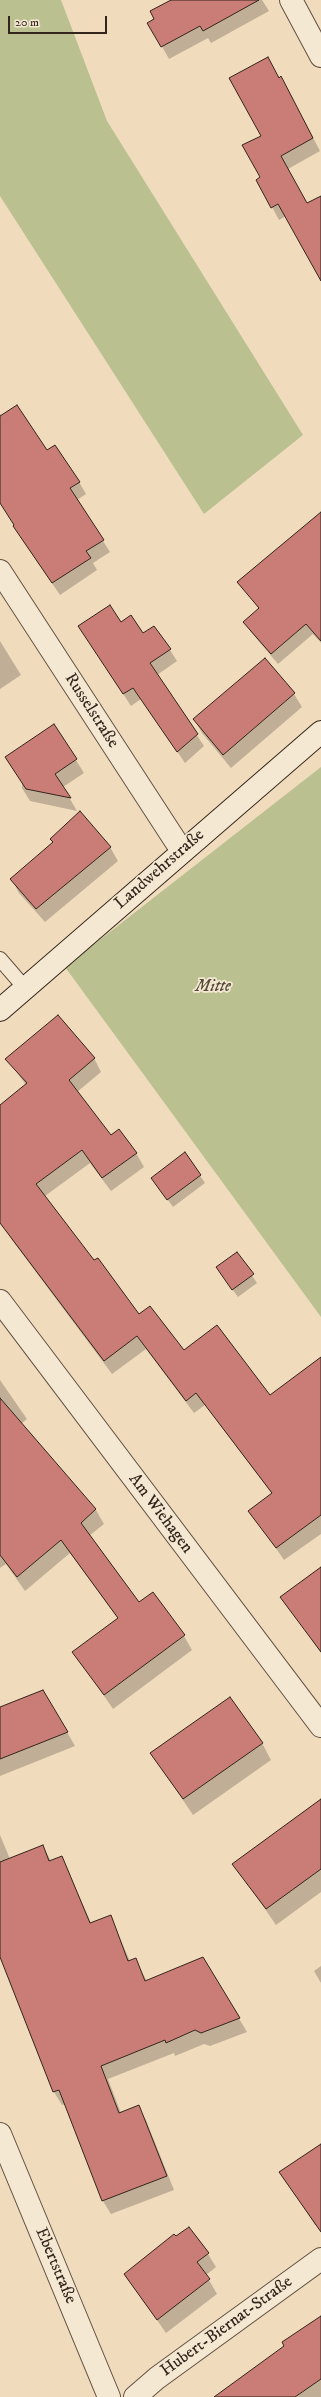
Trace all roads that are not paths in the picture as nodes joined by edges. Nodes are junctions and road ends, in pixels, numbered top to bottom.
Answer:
1 (291, 0) edge
2 (321, 56) edge
3 (0, 571) edge
4 (321, 732) edge
5 (182, 851) junction
6 (0, 959) edge
7 (25, 988) junction
8 (0, 1010) edge
9 (0, 1301) edge
10 (321, 1726) edge
11 (0, 2134) edge
12 (321, 2259) edge
13 (109, 2397) edge
14 (135, 2397) edge

1 - 2 street
3 - 5 street, Russelstraße
4 - 5 street, Landwehrstraße
5 - 7 street, Landwehrstraße
6 - 7 lane
7 - 8 street, Landwehrstraße
9 - 10 street, Am Wiehagen
11 - 13 street, Ebertstraße
12 - 14 street, Hubert-Biernat-Straße

